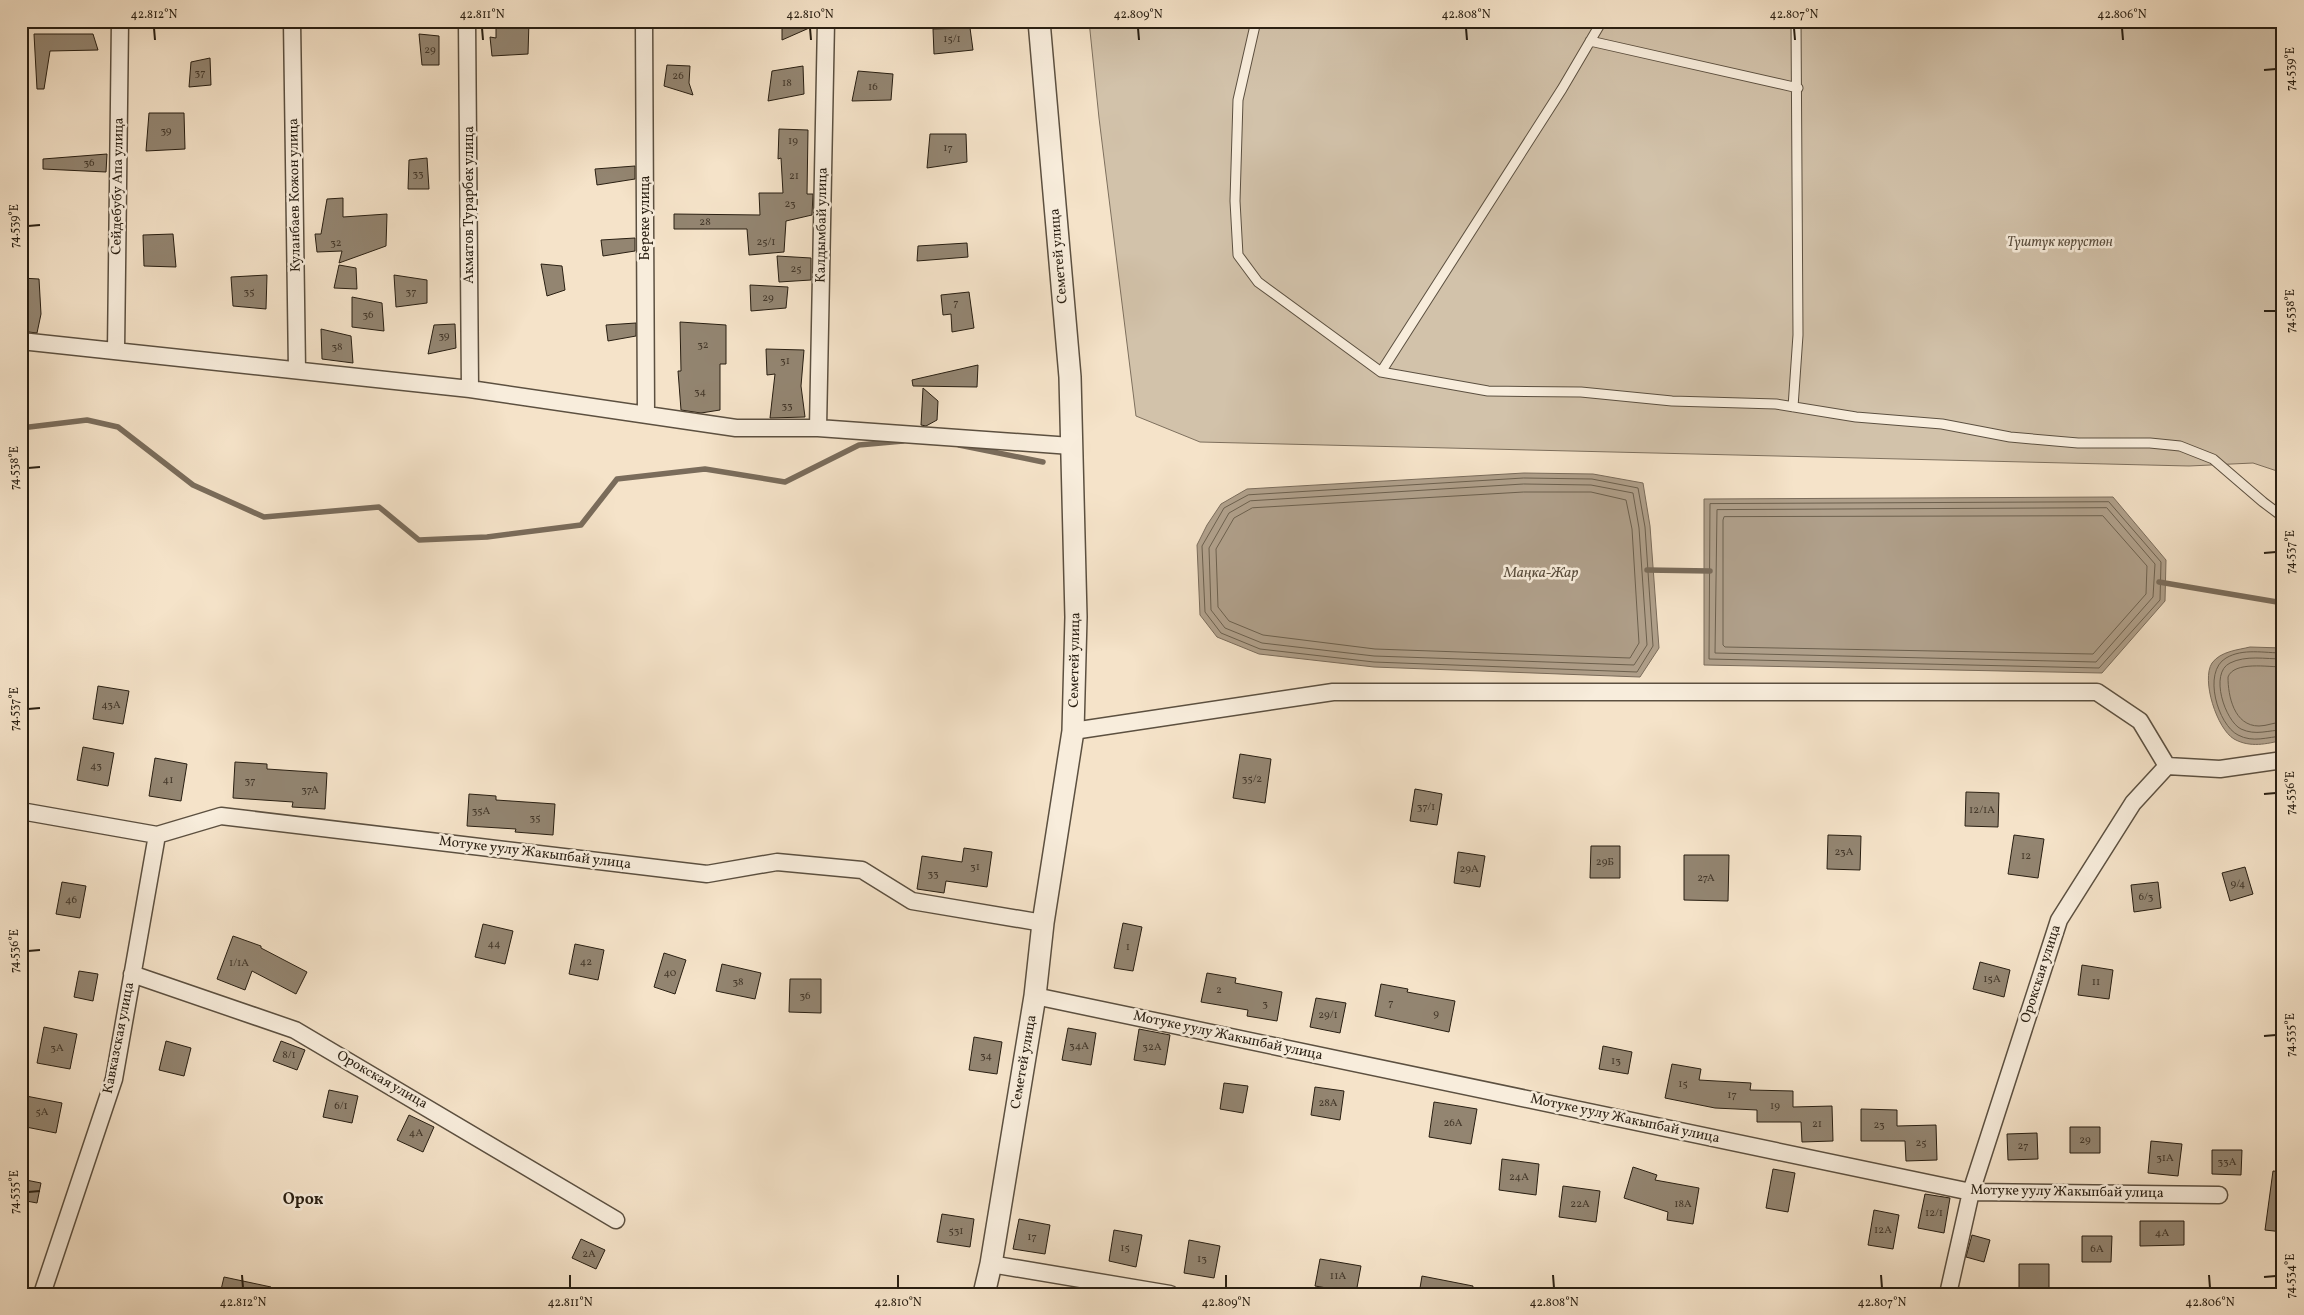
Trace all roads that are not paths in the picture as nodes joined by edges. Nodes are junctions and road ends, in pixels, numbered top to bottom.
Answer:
1 (120, 21) edge
2 (292, 21) edge
3 (467, 21) edge
4 (644, 21) edge
5 (826, 21) edge
6 (1039, 21) edge
7 (1256, 21) edge
8 (1602, 21) edge
9 (1796, 21) edge
10 (1590, 41) junction
11 (1798, 88) junction
12 (21, 341) edge
13 (116, 351) junction
14 (297, 370) junction
15 (1381, 372) junction
16 (470, 389) junction
17 (1792, 407) junction
18 (646, 414) junction
19 (818, 428) junction
20 (1071, 446) junction
21 (2283, 517) edge
22 (1073, 731) junction
23 (2283, 760) edge
24 (2167, 766) junction
25 (21, 811) edge
26 (157, 835) junction
27 (1043, 923) junction
28 (132, 974) junction
29 (1036, 996) junction
30 (1971, 1192) junction
31 (2219, 1195) dead end
32 (616, 1220) dead end
33 (991, 1264) junction
34 (42, 1294) edge
35 (984, 1294) edge
36 (1170, 1294) edge
37 (1948, 1294) edge

1 - 13 street, Сейдебубу Апа улица
2 - 14 street, Куланбаев Кожон улица
3 - 16 street, Акматов Турарбек улица
4 - 18 street, Береке улица
5 - 19 street, Калдымбай улица
6 - 20 street, Семетей улица
7 - 15 lane
8 - 10 lane
9 - 11 lane
10 - 11 lane
10 - 15 lane
11 - 17 lane
12 - 13 street
13 - 14 street
14 - 16 street
15 - 17 lane
16 - 18 street
17 - 21 lane
18 - 19 street
19 - 20 street
20 - 22 street, Семетей улица
22 - 24 street
22 - 27 street, Семетей улица
23 - 24 street
24 - 30 street, Орокская улица
25 - 26 street, Мотуке уулу Жакыпбай улица
26 - 27 street, Мотуке уулу Жакыпбай улица
26 - 28 street, Кавказская улица
27 - 29 street, Семетей улица
28 - 32 street, Орокская улица
28 - 34 street, Кавказская улица
29 - 30 street, Мотуке уулу Жакыпбай улица
29 - 33 street, Семетей улица
30 - 31 street, Мотуке уулу Жакыпбай улица
30 - 37 street, Орокская улица
33 - 35 street, Семетей улица
33 - 36 street

